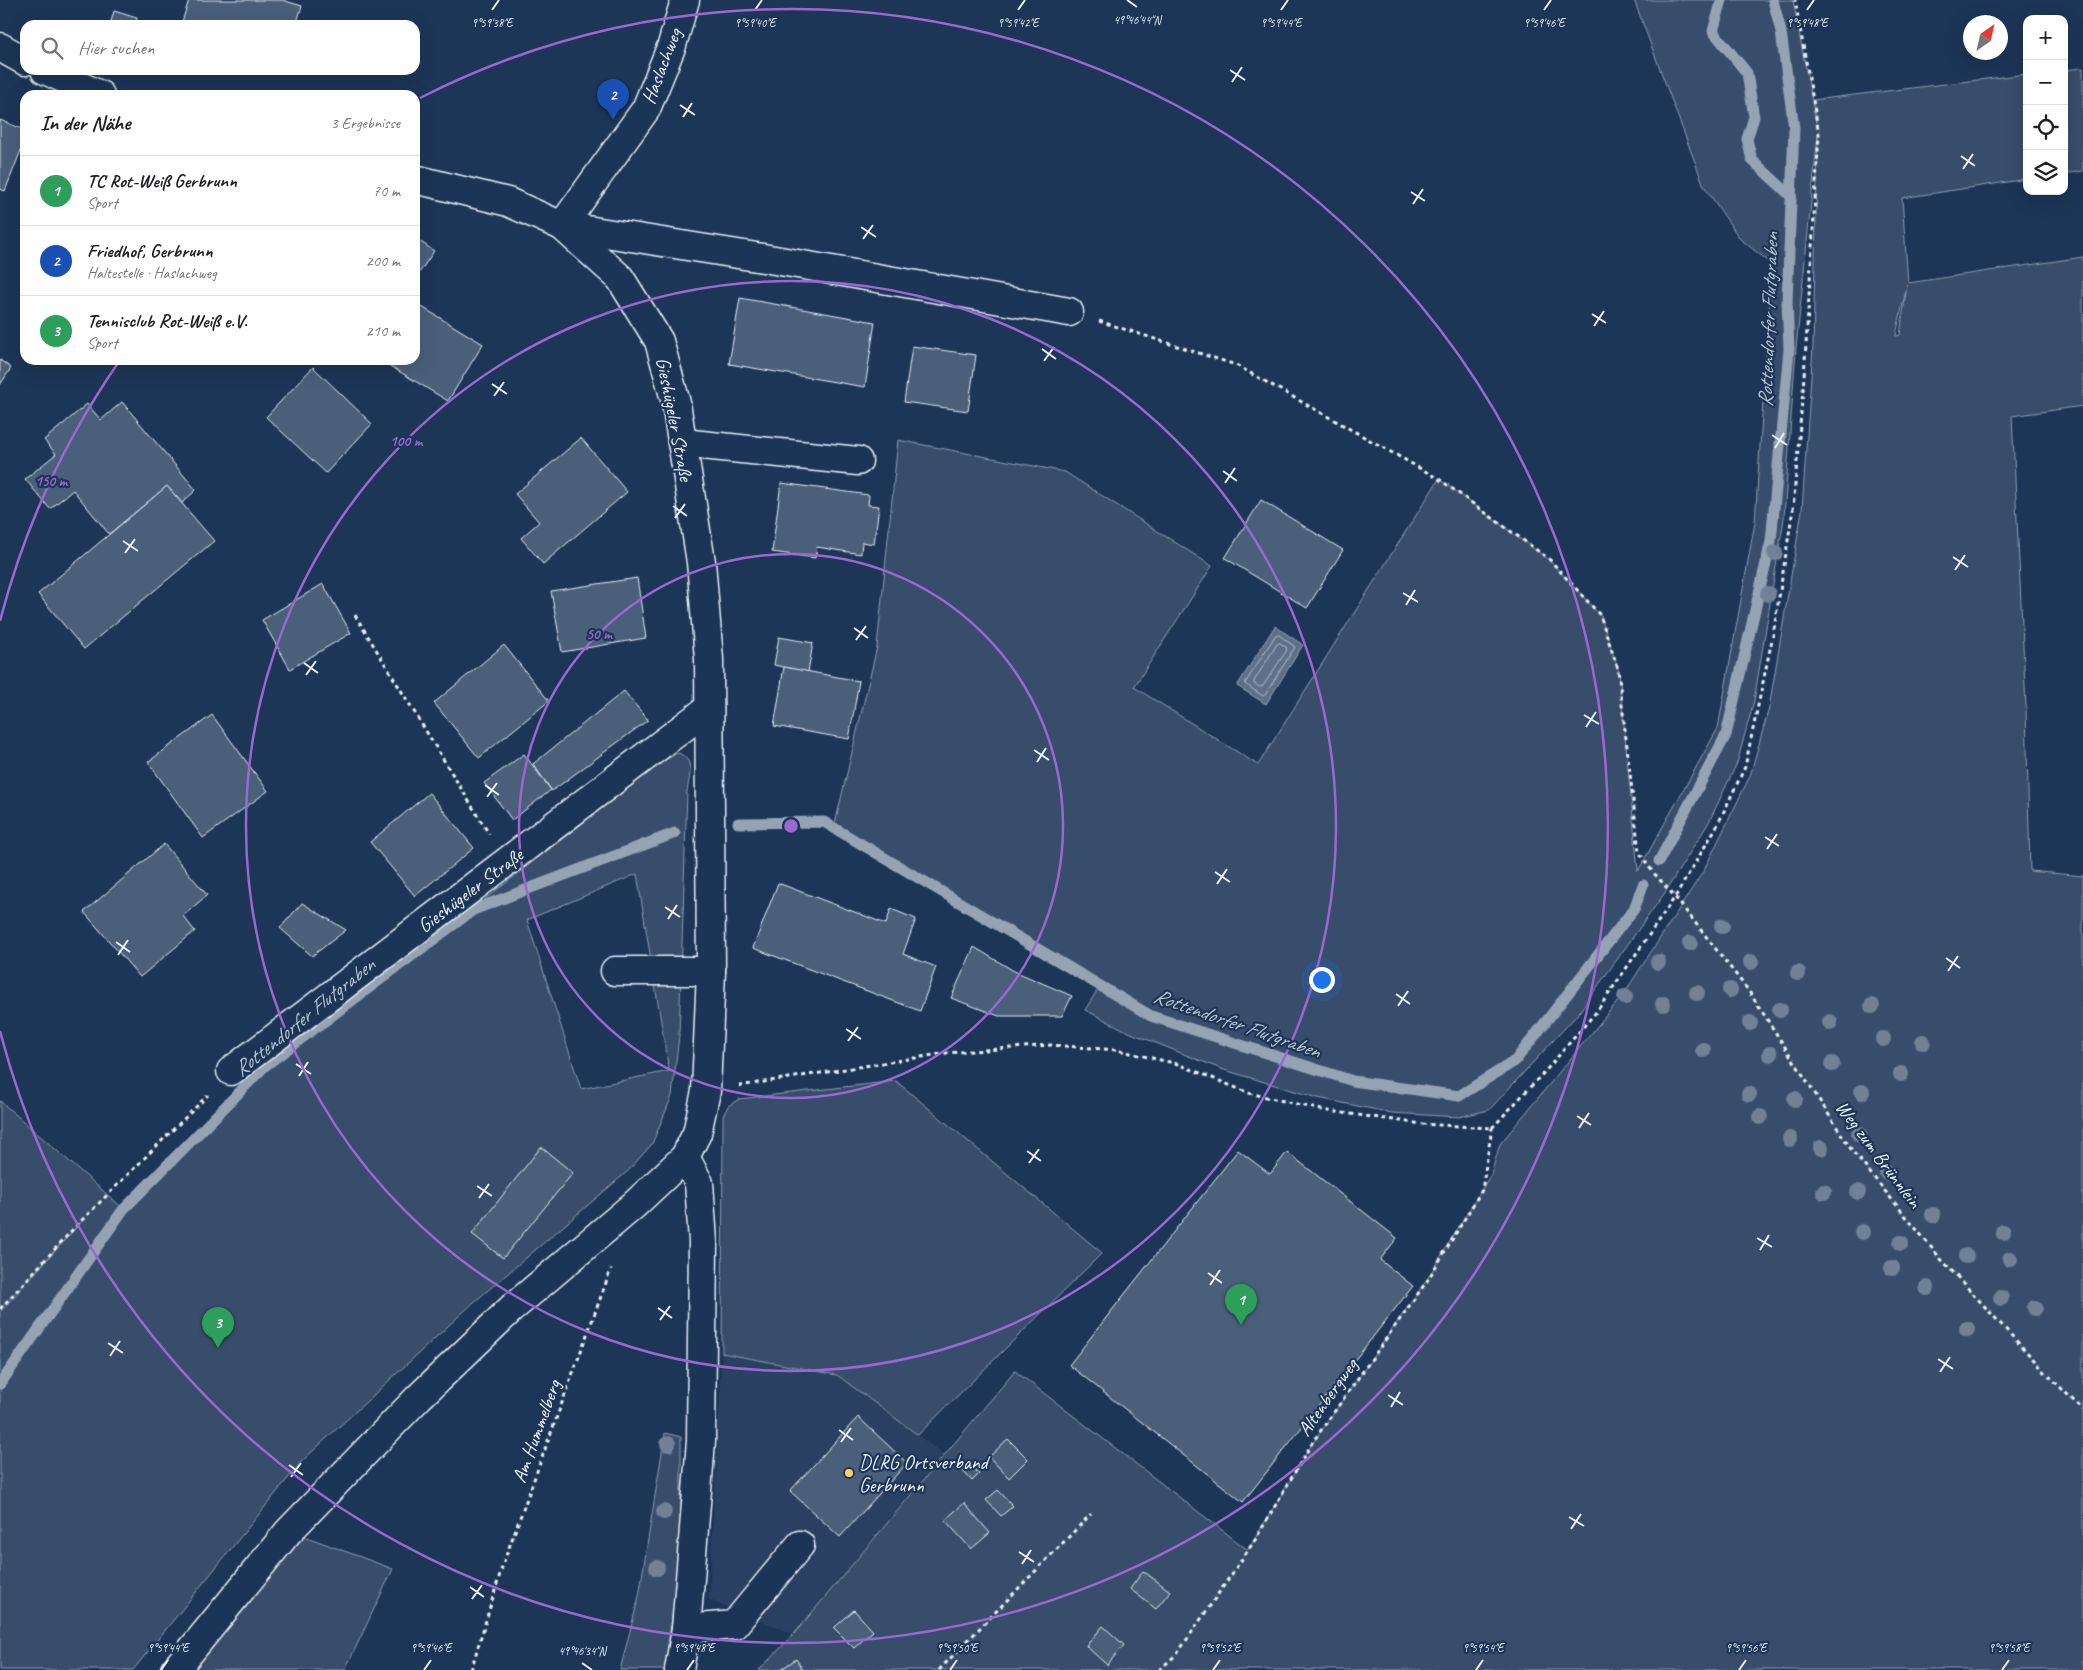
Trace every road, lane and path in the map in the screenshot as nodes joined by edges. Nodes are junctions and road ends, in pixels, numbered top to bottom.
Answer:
1 (685, 0) edge
2 (1795, 0) edge
3 (0, 47) edge
4 (20, 58) edge
5 (56, 75) edge
6 (89, 90) edge
7 (420, 180) edge
8 (562, 226) junction
9 (1069, 312) joint
10 (682, 443) junction
11 (858, 462) dead end
12 (355, 615) dead end
13 (709, 708) junction
14 (490, 837) dead end
15 (1676, 897) junction
16 (615, 971) dead end
17 (711, 971) junction
18 (231, 1071) joint
19 (706, 1091) junction
20 (1492, 1128) junction
21 (686, 1157) junction
22 (614, 1260) dead end
23 (0, 1309) edge
24 (2083, 1410) edge
25 (1091, 1514) dead end
26 (800, 1545) dead end
27 (686, 1628) junction
28 (175, 1670) edge
29 (471, 1670) edge
30 (679, 1670) edge
31 (939, 1670) edge
32 (1159, 1670) edge

1 - 8 street, Haslachweg
2 - 15 path
3 - 4 street
5 - 6 street
7 - 8 street, Gieshügeler Straße
8 - 9 street, Gieshügeler Straße
8 - 10 street, Gieshügeler Straße
9 - 15 path, Weg zum Brünnlein
10 - 11 street
10 - 13 street, Gieshügeler Straße
12 - 14 path
13 - 17 street, Gieshügeler Straße
13 - 18 street, Gieshügeler Straße
15 - 20 path
15 - 24 path, Weg zum Brünnlein
16 - 17 street
17 - 19 street, Gieshügeler Straße
18 - 23 path
19 - 20 path
19 - 21 street, Gieshügeler Straße
20 - 32 path, Altenbergweg
21 - 27 street
21 - 28 street
22 - 29 path, Am Hummelberg
25 - 31 path
26 - 27 street
27 - 30 street

